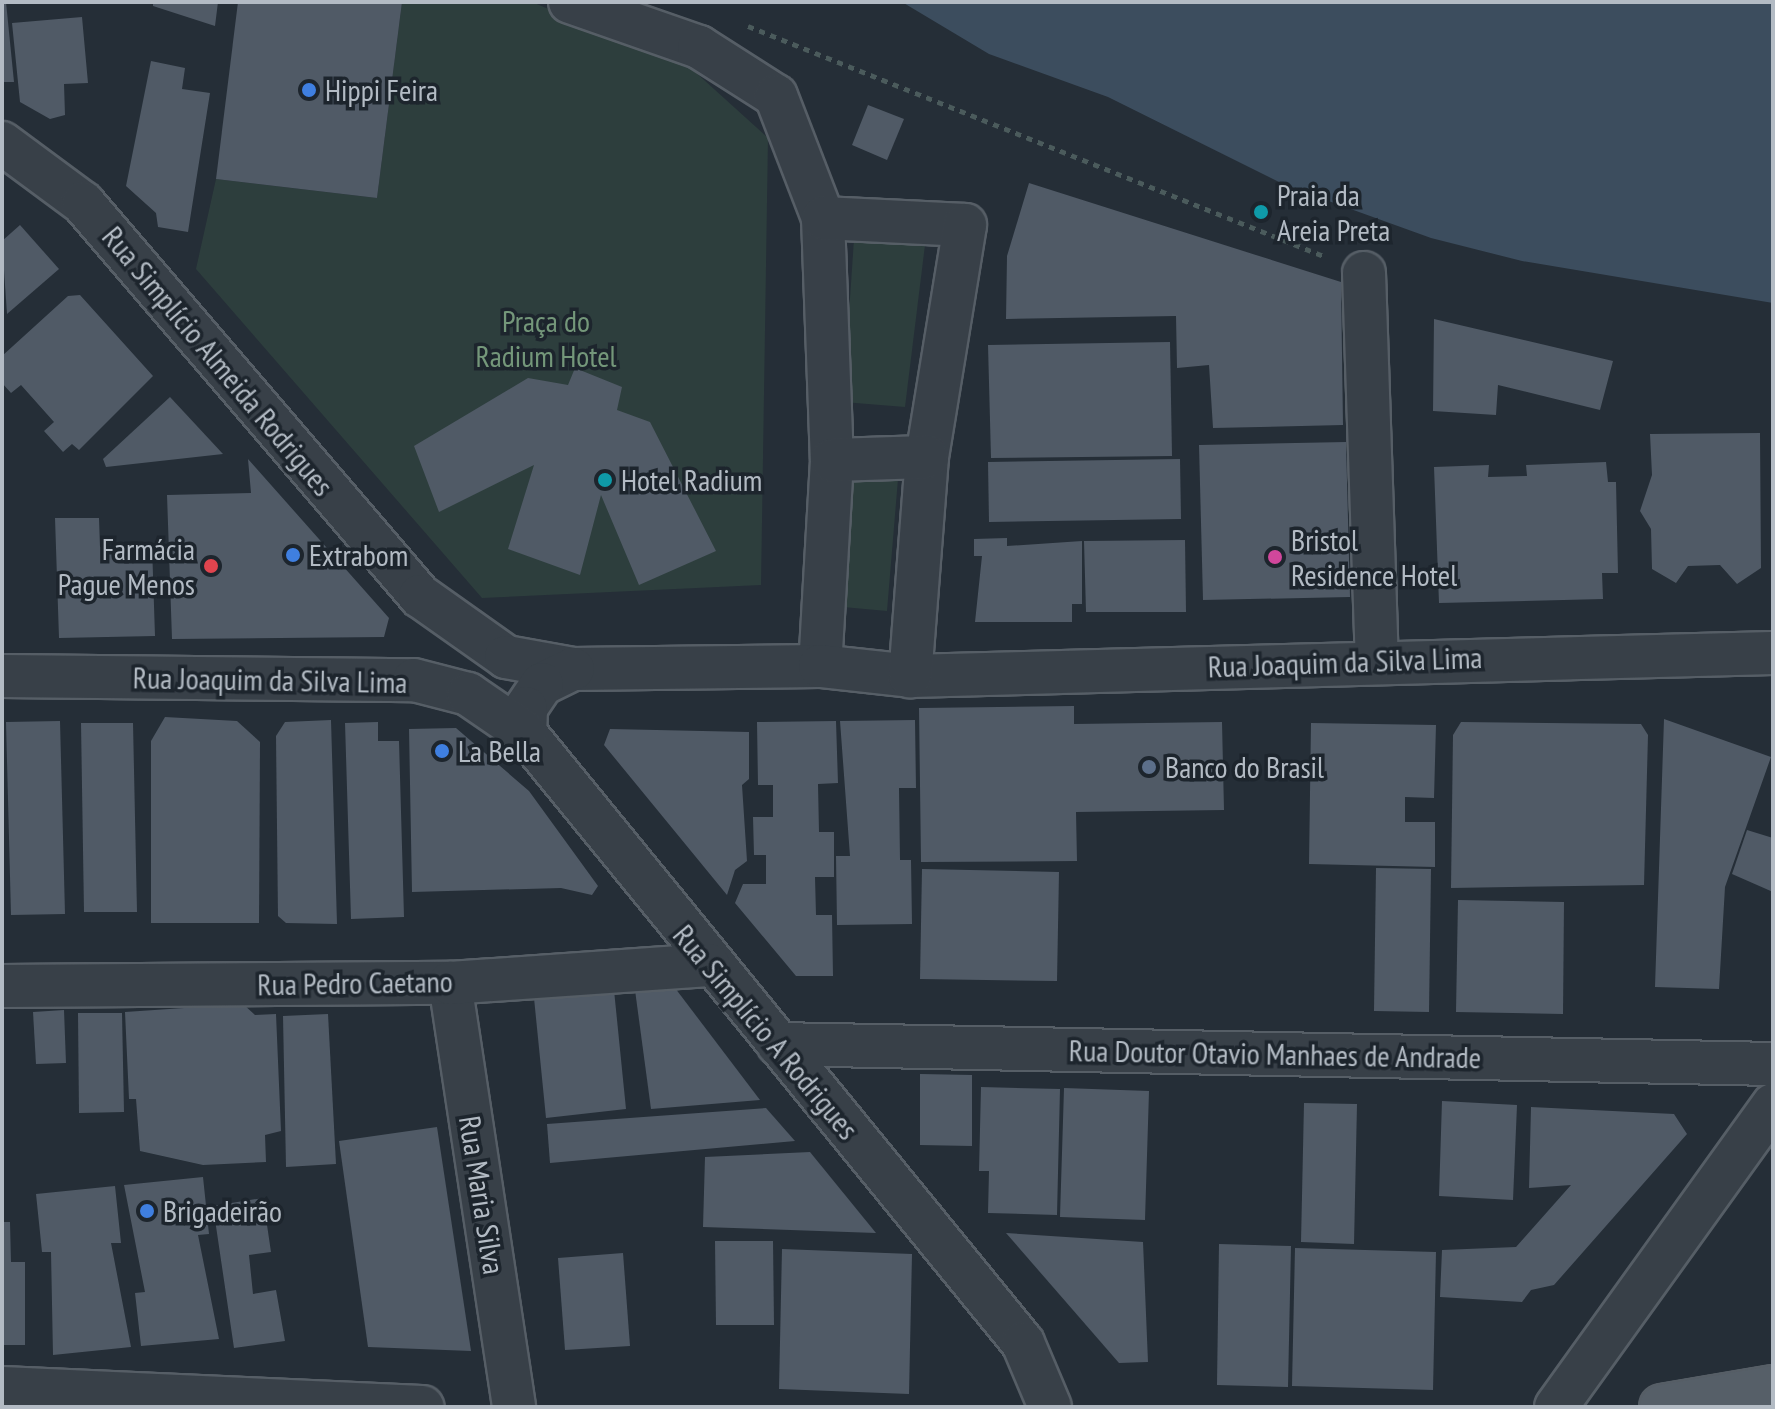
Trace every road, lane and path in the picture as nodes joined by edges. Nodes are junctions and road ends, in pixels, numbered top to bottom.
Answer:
1 (570, 2) edge
2 (742, 24) dead end
3 (2, 143) edge
4 (823, 218) junction
5 (1364, 273) joint
6 (927, 457) junction
7 (832, 460) junction
8 (420, 596) junction
9 (1773, 653) edge
10 (1722, 655) junction
11 (1377, 660) junction
12 (820, 666) junction
13 (573, 669) junction
14 (2, 676) edge
15 (910, 676) junction
16 (414, 680) junction
17 (1773, 682) edge
18 (525, 733) junction
19 (708, 965) junction
20 (450, 983) junction
21 (2, 986) edge
22 (778, 1044) junction
23 (1773, 1064) edge
24 (1773, 1105) edge
25 (2, 1388) edge
26 (1773, 1388) edge
27 (423, 1407) edge
28 (514, 1407) edge
29 (1050, 1407) edge
30 (1556, 1407) edge
31 (1662, 1407) edge

1 - 4 street
2 - 5 path
3 - 8 street, Rua Simplício Almeida Rodrigues
4 - 6 street
4 - 7 street
5 - 11 street
6 - 7 street
6 - 15 street
7 - 12 street
8 - 13 street, Rua Joaquim da Silva Lima
8 - 16 street
9 - 10 street
10 - 11 street, Rua Joaquim da Silva Lima
10 - 17 street, Rua Joaquim da Silva Lima
11 - 15 street, Rua Joaquim da Silva Lima
12 - 13 street, Rua Joaquim da Silva Lima
12 - 15 street, Rua Joaquim da Silva Lima
13 - 18 street
14 - 16 street, Rua Joaquim da Silva Lima
16 - 18 street, Rua Joaquim da Silva Lima
18 - 19 street, Rua Simplício A Rodrigues
19 - 20 street, Rua Pedro Caetano
19 - 22 street, Rua Simplício A Rodrigues
20 - 21 street, Rua Pedro Caetano
20 - 28 street, Rua Maria Silva
22 - 23 street, Rua Doutor Otavio Manhaes de Andrade
22 - 29 street, Rua Simplício A Rodrigues
24 - 30 street
25 - 27 street
26 - 31 main road

